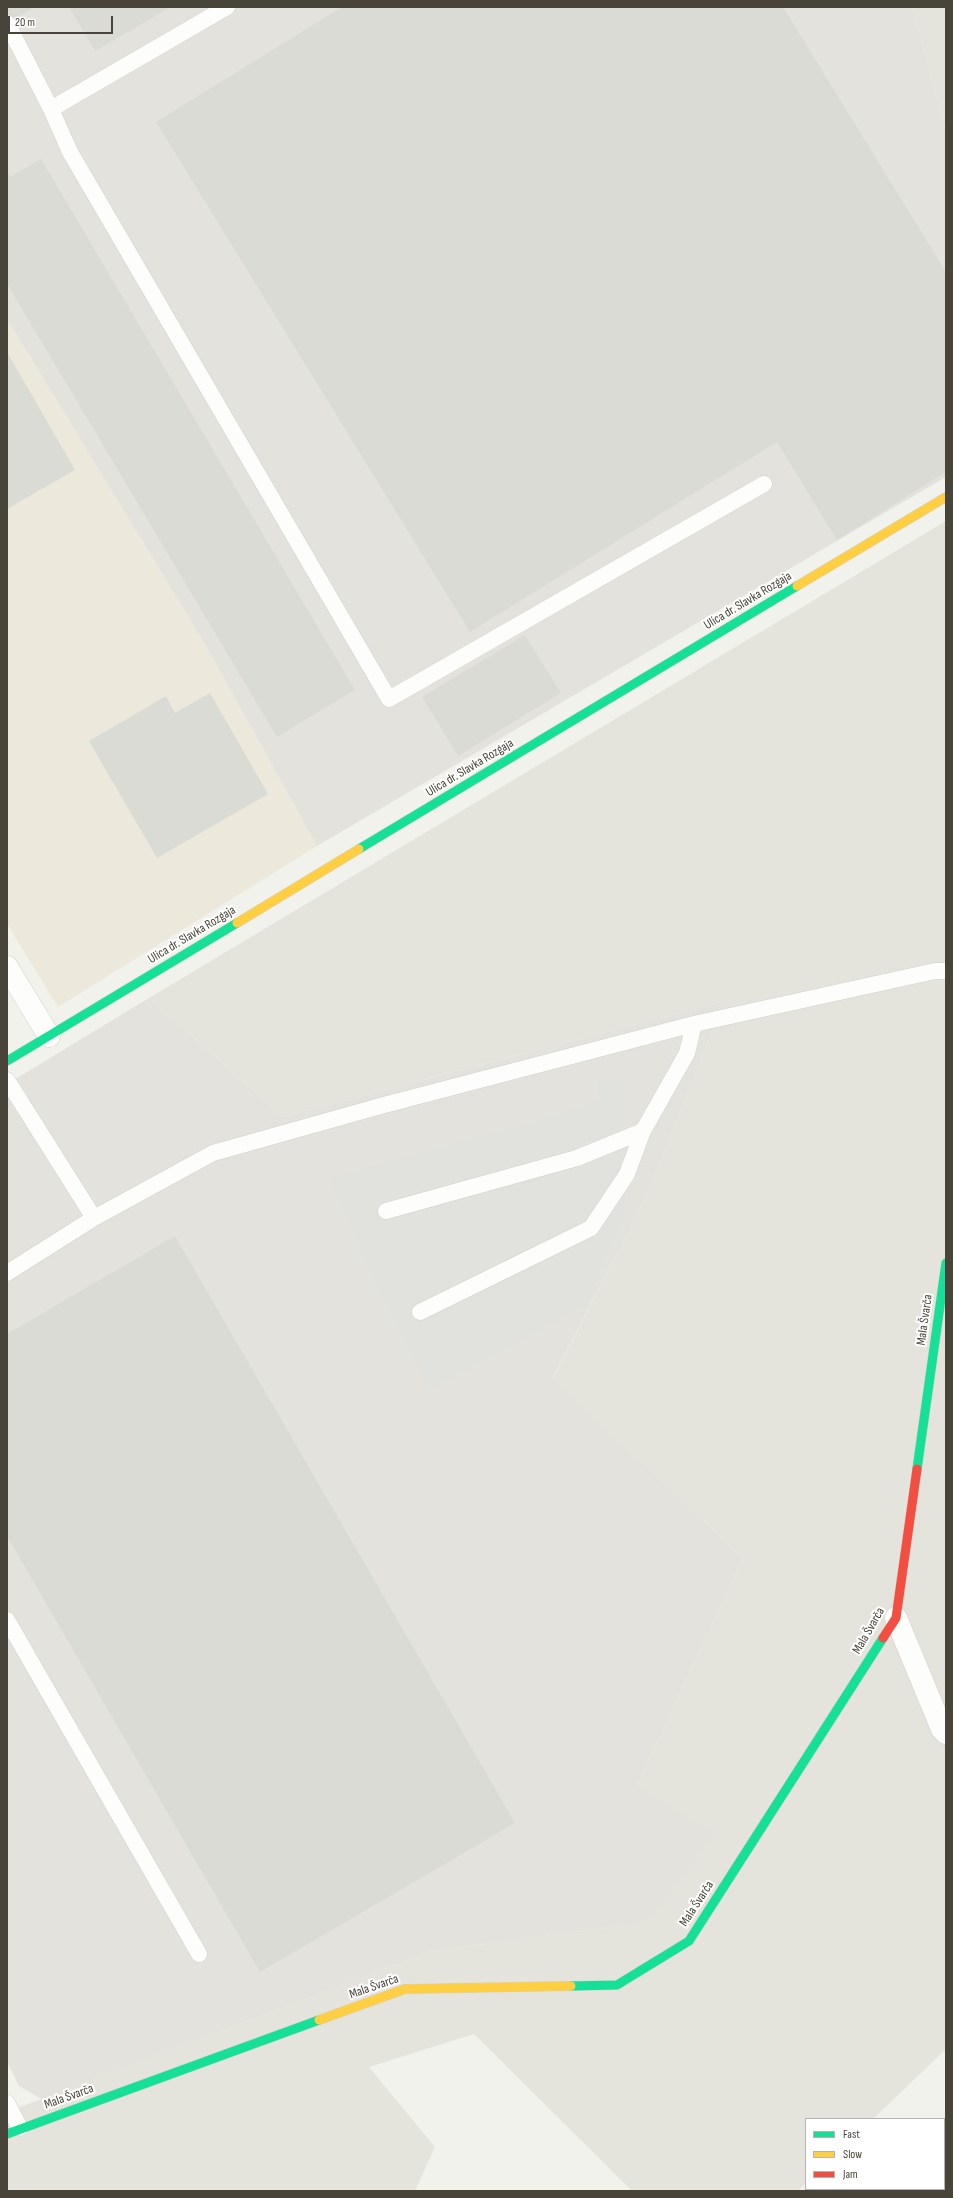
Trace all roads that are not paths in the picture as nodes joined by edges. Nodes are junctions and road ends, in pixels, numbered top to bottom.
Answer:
1 (227, 7) edge
2 (7, 23) edge
3 (51, 109) junction
4 (764, 484) dead end
5 (946, 498) edge
6 (7, 966) edge
7 (946, 971) edge
8 (694, 1024) junction
9 (49, 1036) junction
10 (7, 1061) edge
11 (7, 1080) edge
12 (643, 1131) junction
13 (386, 1211) dead end
14 (94, 1218) junction
15 (946, 1263) edge
16 (7, 1273) edge
17 (420, 1312) dead end
18 (896, 1618) junction
19 (7, 1620) edge
20 (946, 1733) edge
21 (199, 1954) dead end
22 (7, 2103) edge
23 (14, 2131) edge

1 - 3 lane
2 - 3 lane
3 - 4 lane
5 - 9 street, Ulica dr. Slavka Rozgaja
6 - 9 street
7 - 8 lane
8 - 12 lane
8 - 14 lane
9 - 10 street, Ulica dr. Slavka Rozgaja
11 - 14 lane
12 - 13 lane
12 - 17 lane
14 - 16 lane
15 - 18 street, Mala Švarča
18 - 20 street
18 - 23 street, Mala Švarča
19 - 21 lane
22 - 23 lane

